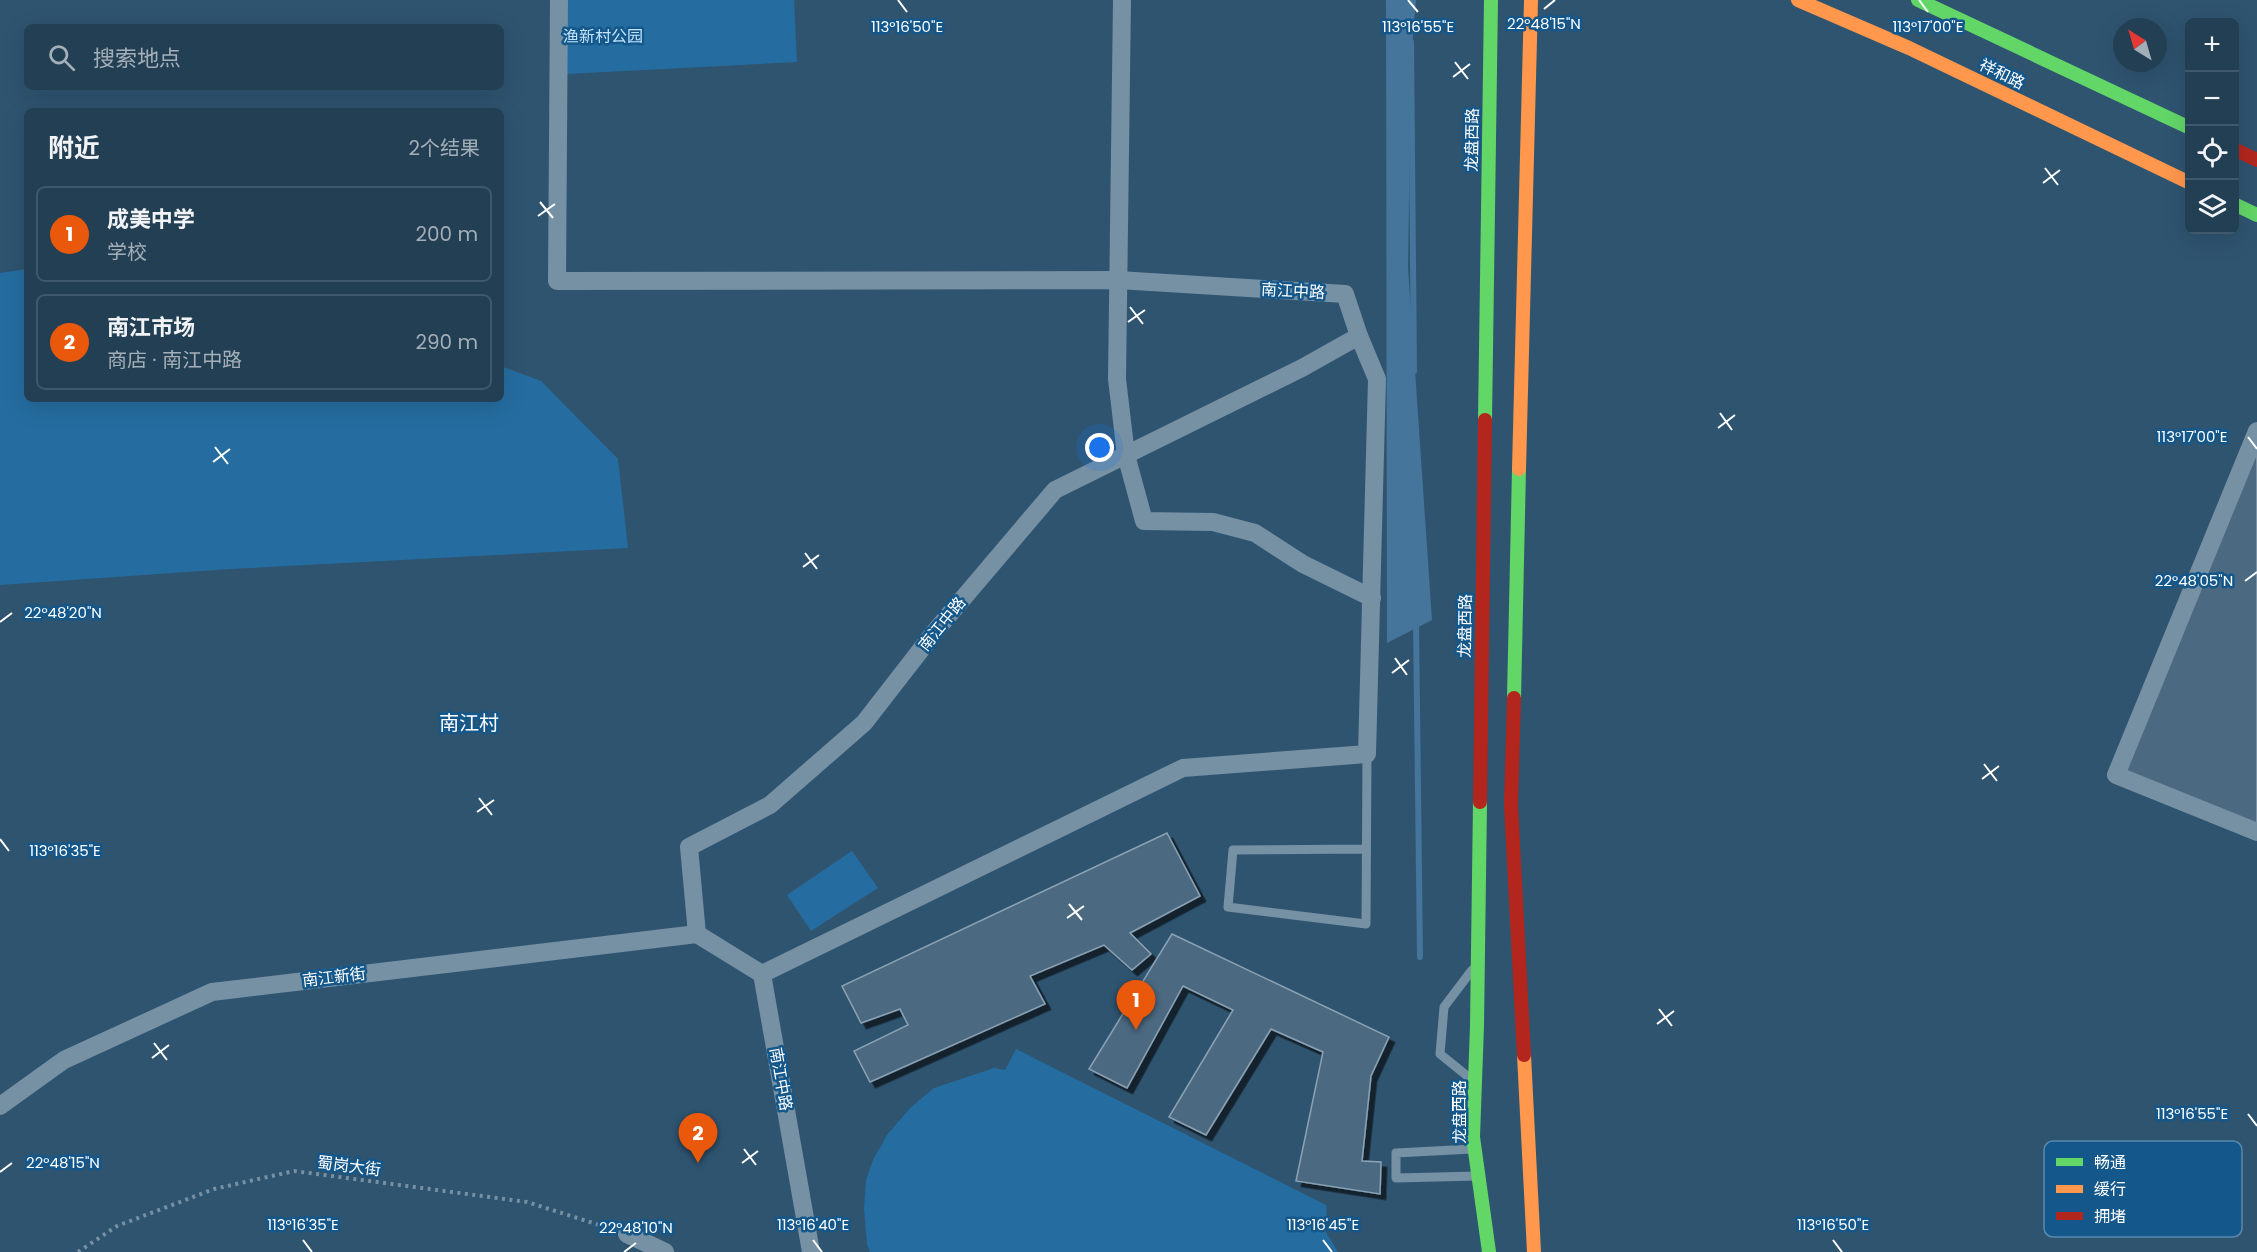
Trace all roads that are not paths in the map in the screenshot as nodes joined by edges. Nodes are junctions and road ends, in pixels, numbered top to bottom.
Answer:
1 (559, 0) edge
2 (1122, 0) edge
3 (1491, 0) edge
4 (1531, 0) edge
5 (1798, 0) edge
6 (1833, 0) edge
7 (1918, 0) edge
8 (1943, 0) edge
9 (1827, 13) junction
10 (1981, 29) junction
11 (2186, 126) edge
12 (2239, 151) edge
13 (2257, 160) edge
14 (2185, 181) edge
15 (2239, 206) edge
16 (2257, 215) edge
17 (1118, 280) junction
18 (1359, 336) junction
19 (2257, 431) edge
20 (1126, 455) junction
21 (1372, 598) junction
22 (1367, 754) junction
23 (2257, 832) edge
24 (1366, 849) junction
25 (697, 934) junction
26 (1477, 960) junction
27 (762, 974) junction
28 (1475, 1082) junction
29 (0, 1106) edge
30 (1475, 1149) junction
31 (1478, 1176) junction
32 (627, 1234) road end
33 (665, 1252) edge
34 (811, 1252) edge
35 (1489, 1252) edge
36 (1534, 1252) edge

1 - 17 street
2 - 17 street
3 - 26 street, 龙盘西路
4 - 36 street
5 - 9 street, 祥和路
6 - 9 street
7 - 10 street
8 - 10 street
9 - 14 street, 祥和路
10 - 11 street
12 - 13 street
15 - 16 street
17 - 18 street, 南江中路
17 - 20 street
18 - 20 street, 南江中路
18 - 21 street
19 - 23 street
20 - 21 street
20 - 25 street, 南江中路
21 - 22 street
22 - 24 lane
22 - 27 street
24 - 24 lane
25 - 27 street
25 - 29 street, 南江新街
26 - 28 street, 龙盘西路
26 - 28 lane
27 - 34 street, 南江中路
28 - 30 street, 龙盘西路
30 - 31 street, 龙盘西路
30 - 31 lane
31 - 35 street, 龙盘西路
32 - 33 street

